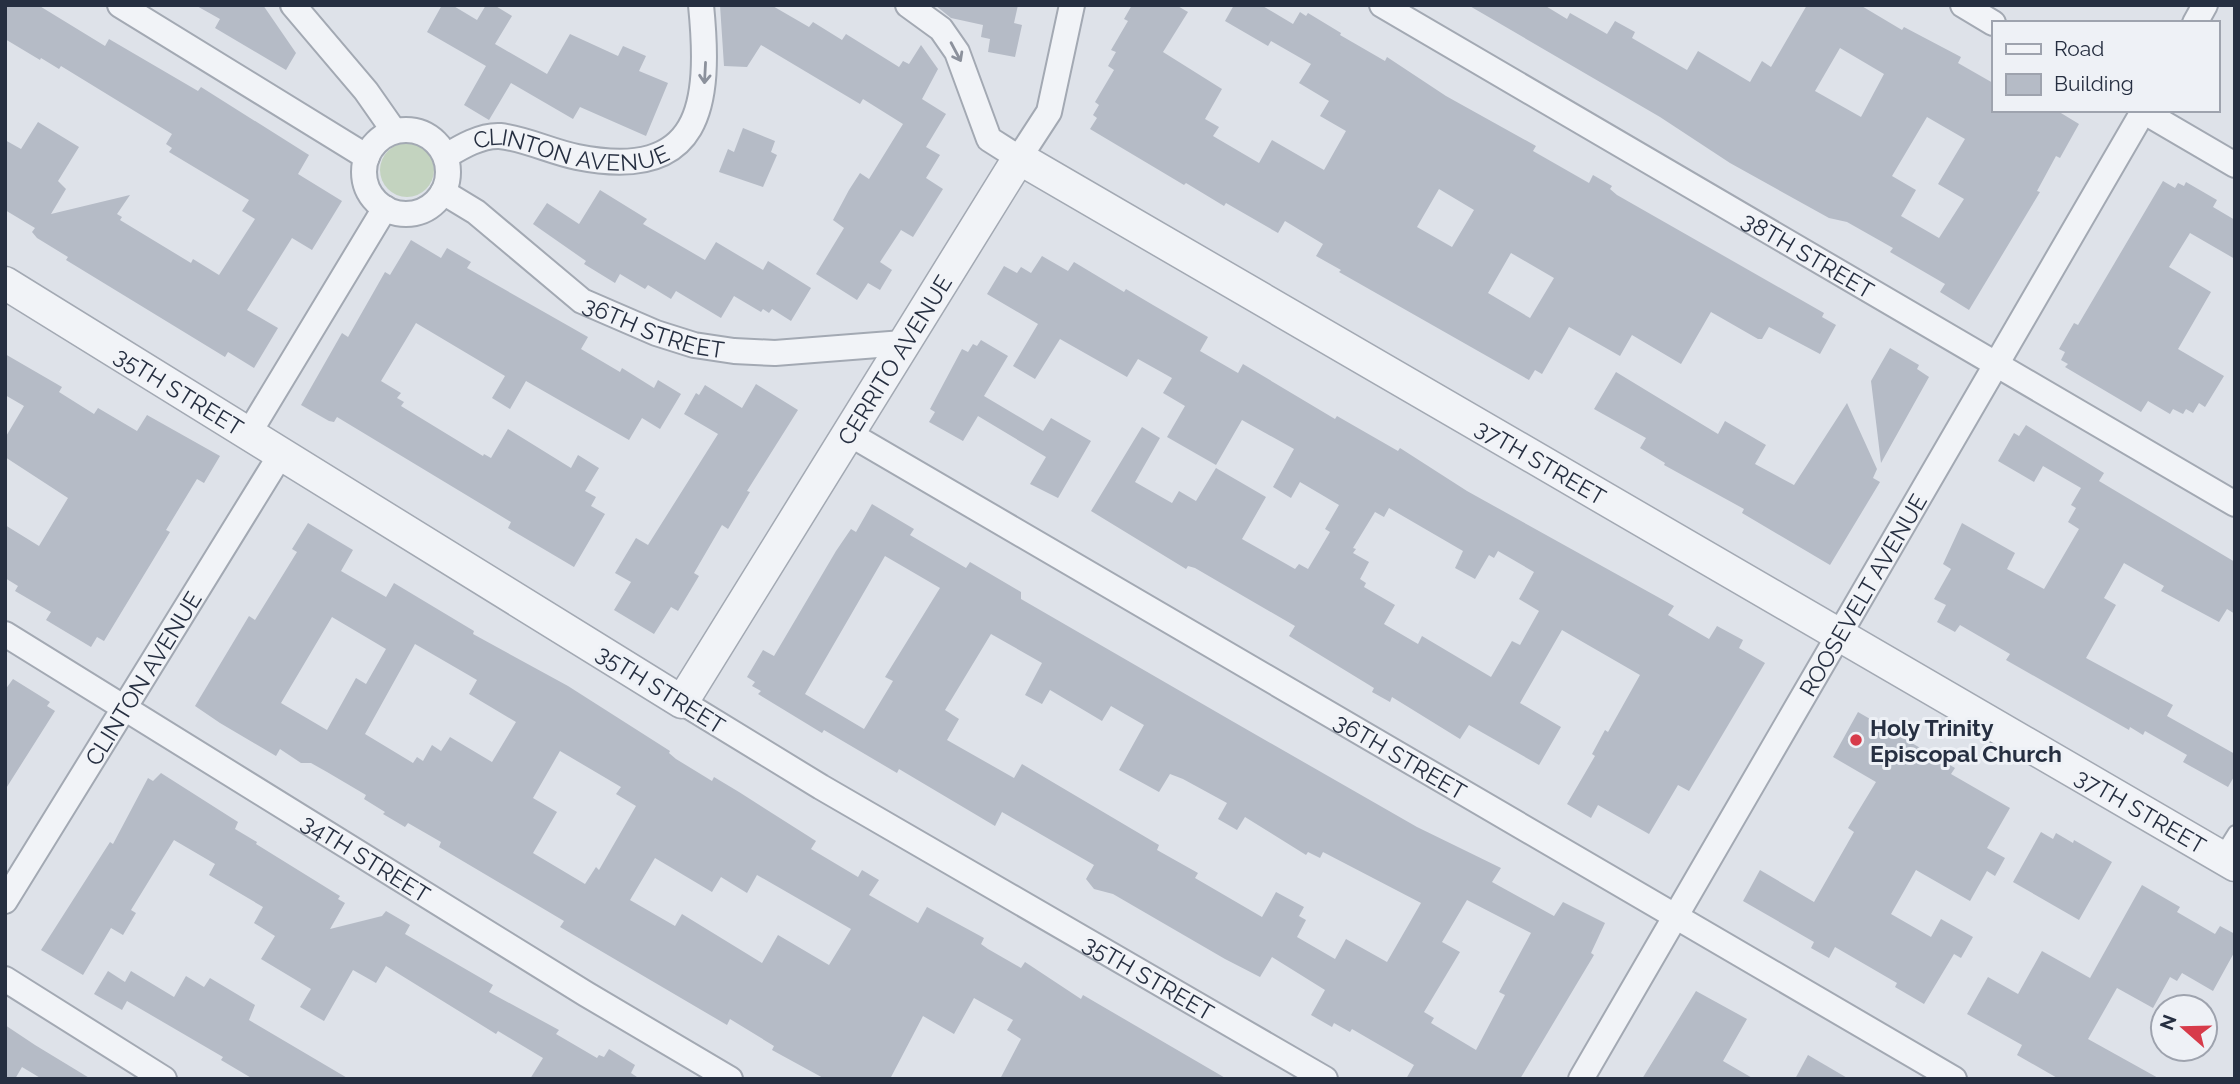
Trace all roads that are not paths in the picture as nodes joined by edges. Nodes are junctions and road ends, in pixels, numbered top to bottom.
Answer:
1 (120, 5) edge
2 (293, 5) edge
3 (701, 5) edge
4 (908, 5) edge
5 (1072, 5) edge
6 (1382, 5) edge
7 (1964, 5) edge
8 (2205, 5) edge
9 (2196, 21) edge
10 (1992, 22) edge
11 (2142, 112) edge
12 (2145, 112) edge
13 (394, 131) junction
14 (446, 156) junction
15 (367, 157) junction
16 (1019, 159) junction
17 (2235, 164) edge
18 (443, 192) junction
19 (385, 208) junction
20 (5, 283) edge
21 (903, 344) junction
22 (1997, 363) junction
23 (248, 433) junction
24 (848, 433) junction
25 (281, 454) junction
26 (2235, 504) edge
27 (5, 634) edge
28 (1840, 634) junction
29 (682, 702) junction
30 (124, 708) junction
31 (2230, 851) edge
32 (5, 901) edge
33 (1675, 916) junction
34 (5, 979) edge
35 (164, 1079) edge
36 (730, 1079) edge
37 (1325, 1079) edge
38 (1581, 1079) edge
39 (1954, 1079) edge

1 - 15 street
2 - 13 street
3 -> 14 street, CLINTON AVENUE
4 -> 16 street, 37TH STREET
5 - 16 street, CERRITO AVENUE
6 - 22 street, 38TH STREET
7 - 10 street
8 - 9 street
11 - 22 street, ROOSEVELT AVENUE
12 - 17 street
13 - 14 street
13 - 15 street
14 - 18 street
15 - 19 street
16 - 21 street, CERRITO AVENUE
16 - 28 street, 37TH STREET
18 - 19 street
18 - 21 street, 36TH STREET
19 - 23 street
20 - 23 street, 35TH STREET
21 - 24 street, CERRITO AVENUE
22 - 26 street, 38TH STREET
22 - 28 street, ROOSEVELT AVENUE
23 - 25 street, 35TH STREET
24 - 29 street, CERRITO AVENUE
24 - 33 street, 36TH STREET
25 - 29 street, 35TH STREET
25 - 30 street, CLINTON AVENUE
27 - 30 street, 34TH STREET
28 - 31 street, 37TH STREET
28 - 33 street, ROOSEVELT AVENUE
29 - 37 street, 35TH STREET
30 - 32 street, CLINTON AVENUE
30 - 36 street, 34TH STREET
33 - 38 street, ROOSEVELT AVENUE
33 - 39 street, 36TH STREET
34 - 35 street

